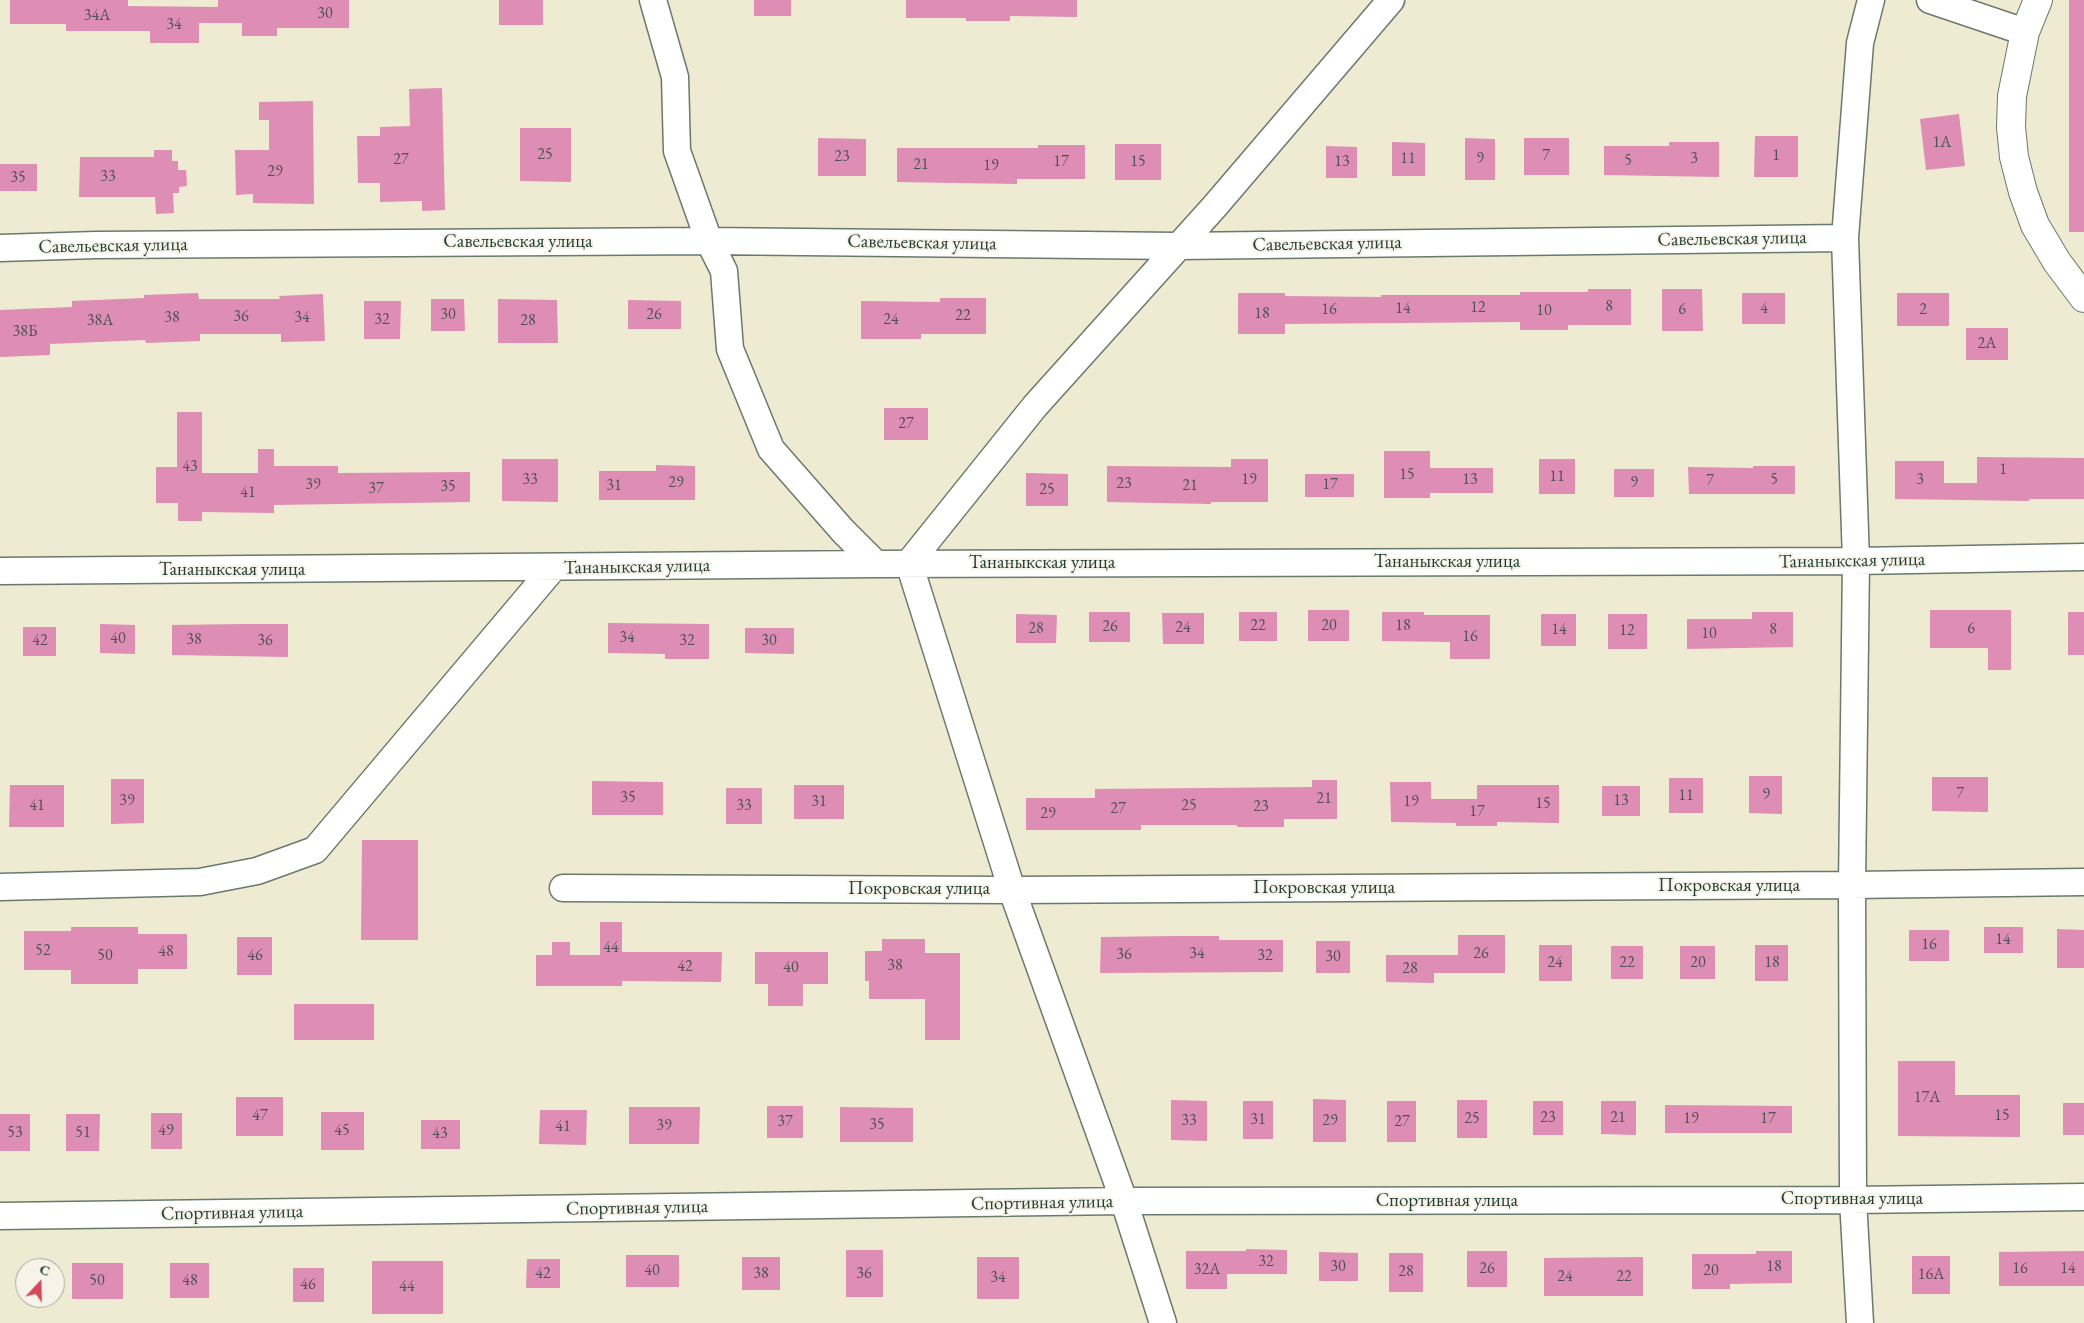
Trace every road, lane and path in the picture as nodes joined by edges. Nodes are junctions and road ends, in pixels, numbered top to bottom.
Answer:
1 (653, 0) edge
2 (1391, 0) edge
3 (1871, 0) edge
4 (2038, 0) edge
5 (1933, 1) edge
6 (2024, 32) junction
7 (1845, 238) junction
8 (709, 241) junction
9 (1178, 246) junction
10 (0, 248) edge
11 (2084, 298) edge
12 (2084, 556) edge
13 (1856, 561) junction
14 (909, 563) junction
15 (876, 564) junction
16 (553, 568) junction
17 (0, 571) edge
18 (2084, 882) edge
19 (1852, 885) junction
20 (0, 887) edge
21 (563, 888) dead end
22 (1012, 890) junction
23 (2084, 1197) edge
24 (1853, 1200) junction
25 (1124, 1201) junction
26 (0, 1216) edge
27 (1163, 1323) edge
28 (1860, 1323) edge

1 - 8 street
2 - 9 street
3 - 7 street
4 - 6 main road
5 - 6 street
6 - 11 main road
7 - 9 street, Савельевская улица
7 - 13 street
8 - 9 street, Савельевская улица
8 - 10 street, Савельевская улица
8 - 15 street
9 - 14 street
12 - 13 street, Тананыкская улица
13 - 14 street, Тананыкская улица
13 - 19 street
14 - 15 street, Тананыкская улица
14 - 22 street
15 - 16 street, Тананыкская улица
16 - 17 street, Тананыкская улица
16 - 20 street
18 - 19 street, Покровская улица
19 - 22 street, Покровская улица
19 - 24 street
21 - 22 street, Покровская улица
22 - 25 street
23 - 24 street, Спортивная улица
24 - 25 street, Спортивная улица
24 - 28 street
25 - 26 street, Спортивная улица
25 - 27 street

